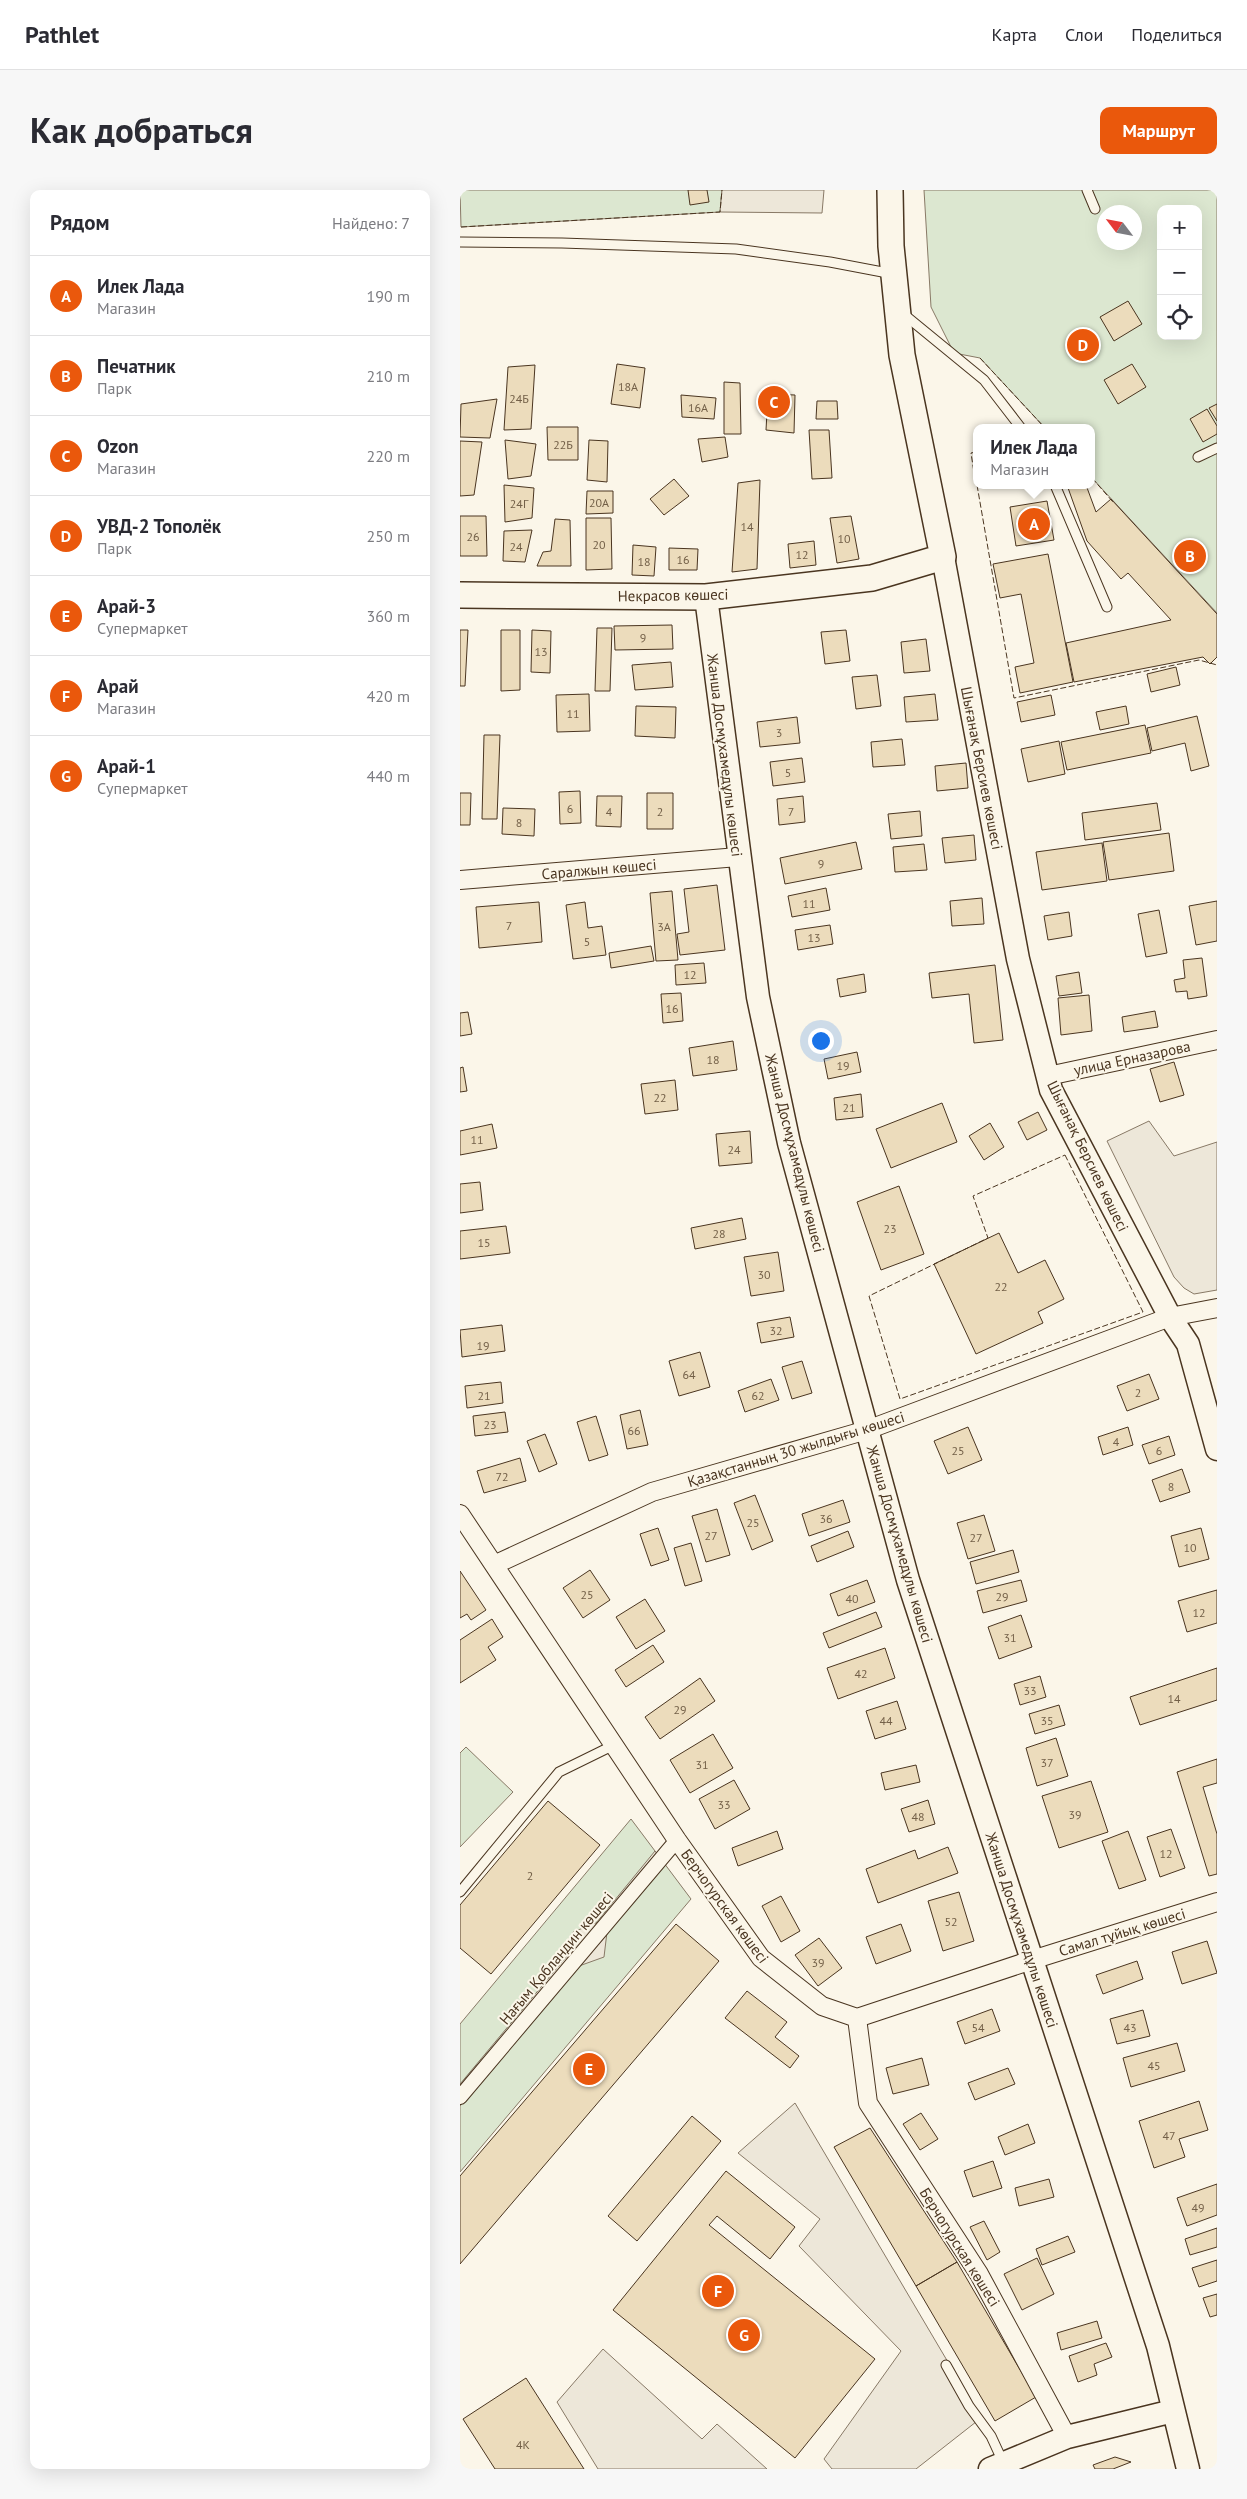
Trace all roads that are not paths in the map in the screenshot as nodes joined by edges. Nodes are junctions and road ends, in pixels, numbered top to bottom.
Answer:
1 (890, 190) edge
2 (1087, 190) edge
3 (1095, 210) dead end
4 (460, 242) edge
5 (894, 274) junction
6 (896, 309) junction
7 (1018, 424) edge
8 (1217, 448) edge
9 (1198, 457) dead end
10 (1057, 489) edge
11 (943, 558) junction
12 (460, 595) edge
13 (706, 597) junction
14 (1107, 607) dead end
15 (738, 857) junction
16 (460, 880) edge
17 (1217, 1040) edge
18 (1048, 1076) junction
19 (1217, 1308) edge
20 (1170, 1317) junction
21 (867, 1430) junction
22 (1217, 1449) edge
23 (460, 1514) edge
24 (494, 1565) junction
25 (614, 1745) junction
26 (677, 1840) junction
27 (460, 1892) edge
28 (1217, 1902) edge
29 (1032, 1960) junction
30 (857, 2018) junction
31 (460, 2097) edge
32 (946, 2365) dead end
33 (1173, 2411) junction
34 (1067, 2437) junction
35 (997, 2466) edge
36 (1188, 2469) edge

1 - 5 main road, Шығанақ Берсиев көшесі
2 - 3 lane
4 - 5 lane
5 - 6 main road, Шығанақ Берсиев көшесі
6 - 7 lane
6 - 11 main road, Шығанақ Берсиев көшесі
8 - 9 lane
10 - 14 lane
11 - 13 main road, Некрасов көшесі
11 - 18 street, Шығанақ Берсиев көшесі
12 - 13 main road, Некрасов көшесі
13 - 15 street, Жанша Досмұхамедұлы көшесі
15 - 16 street, Саралжын көшесі
15 - 21 street, Жанша Досмұхамедұлы көшесі
17 - 18 street, улица Ерназарова
18 - 20 street, Шығанақ Берсиев көшесі
19 - 20 street, Қазақстанның 30 жылдығы көшесі
20 - 21 street, Қазақстанның 30 жылдығы көшесі
20 - 22 street, Шығанақ Берсиев көшесі
21 - 24 street, Қазақстанның 30 жылдығы көшесі
21 - 29 street, Жанша Досмұхамедұлы көшесі
23 - 24 street, Берчогурская көшесі
24 - 25 street, Берчогурская көшесі
25 - 26 street, Берчогурская көшесі
25 - 27 lane
26 - 30 street, Берчогурская көшесі
26 - 31 street, Нағым Қобландин көшесі
28 - 29 street, Самал тұйық көшесі
29 - 30 street, Самал тұйық көшесі
29 - 33 street, Жанша Досмұхамедұлы көшесі
30 - 34 street, Берчогурская көшесі
32 - 35 lane
33 - 34 street
33 - 36 street, Жанша Досмұхамедұлы көшесі
34 - 35 street

